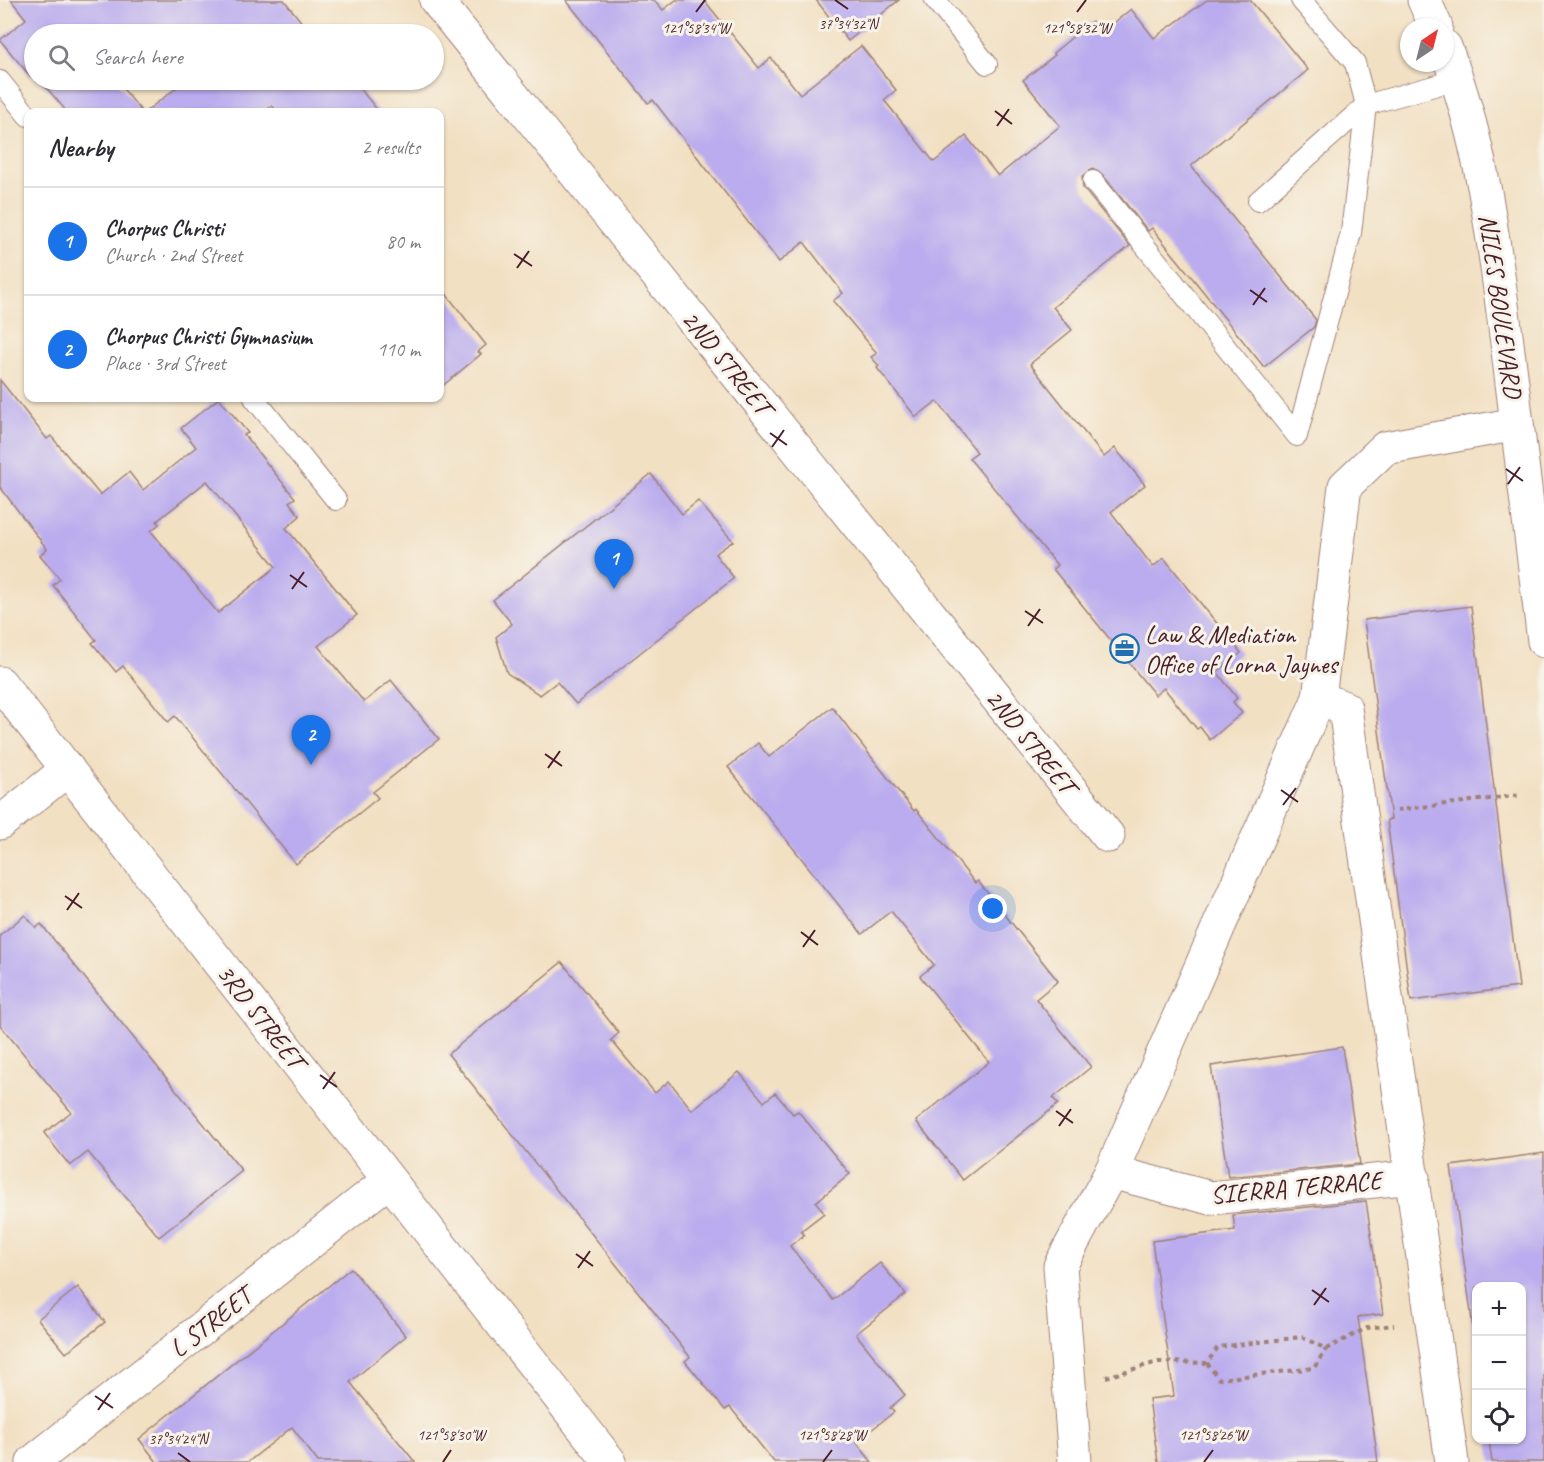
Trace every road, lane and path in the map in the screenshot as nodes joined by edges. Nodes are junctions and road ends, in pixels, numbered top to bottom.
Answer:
1 (436, 0) edge
2 (935, 0) edge
3 (1301, 0) edge
4 (1424, 0) edge
5 (1432, 18) edge
6 (987, 64) dead end
7 (1452, 72) edge
8 (0, 81) edge
9 (1455, 81) junction
10 (1366, 105) junction
11 (24, 111) edge
12 (1093, 181) dead end
13 (1258, 201) dead end
14 (257, 402) edge
15 (1517, 424) junction
16 (336, 500) dead end
17 (1544, 641) edge
18 (0, 682) edge
19 (1319, 698) junction
20 (68, 769) junction
21 (1521, 795) dead end
22 (1360, 815) junction
23 (0, 823) edge
24 (1108, 837) dead end
25 (1111, 1172) junction
26 (1413, 1177) junction
27 (388, 1181) junction
28 (1433, 1321) junction
29 (1326, 1349) junction
30 (1208, 1363) junction
31 (1069, 1388) junction
32 (33, 1462) edge
33 (610, 1462) edge
34 (1075, 1462) edge
35 (1452, 1462) edge

1 - 24 street, 2ND STREET
2 - 6 lane
3 - 10 lane
4 - 5 street
7 - 9 street, NILES BOULEVARD
8 - 11 lane
9 - 10 lane
9 - 15 street, NILES BOULEVARD
10 - 12 lane
10 - 13 lane
14 - 16 lane
15 - 17 street, NILES BOULEVARD
15 - 19 street
18 - 20 street, 3RD STREET
19 - 22 street
19 - 25 street
20 - 23 street
20 - 27 street, 3RD STREET
21 - 22 path
22 - 26 street
25 - 26 street, SIERRA TERRACE
25 - 31 street
26 - 28 street
27 - 32 street, L STREET
27 - 33 street, 3RD STREET
28 - 29 path
28 - 35 street
29 - 30 path
29 - 30 path
30 - 31 path
31 - 34 street

